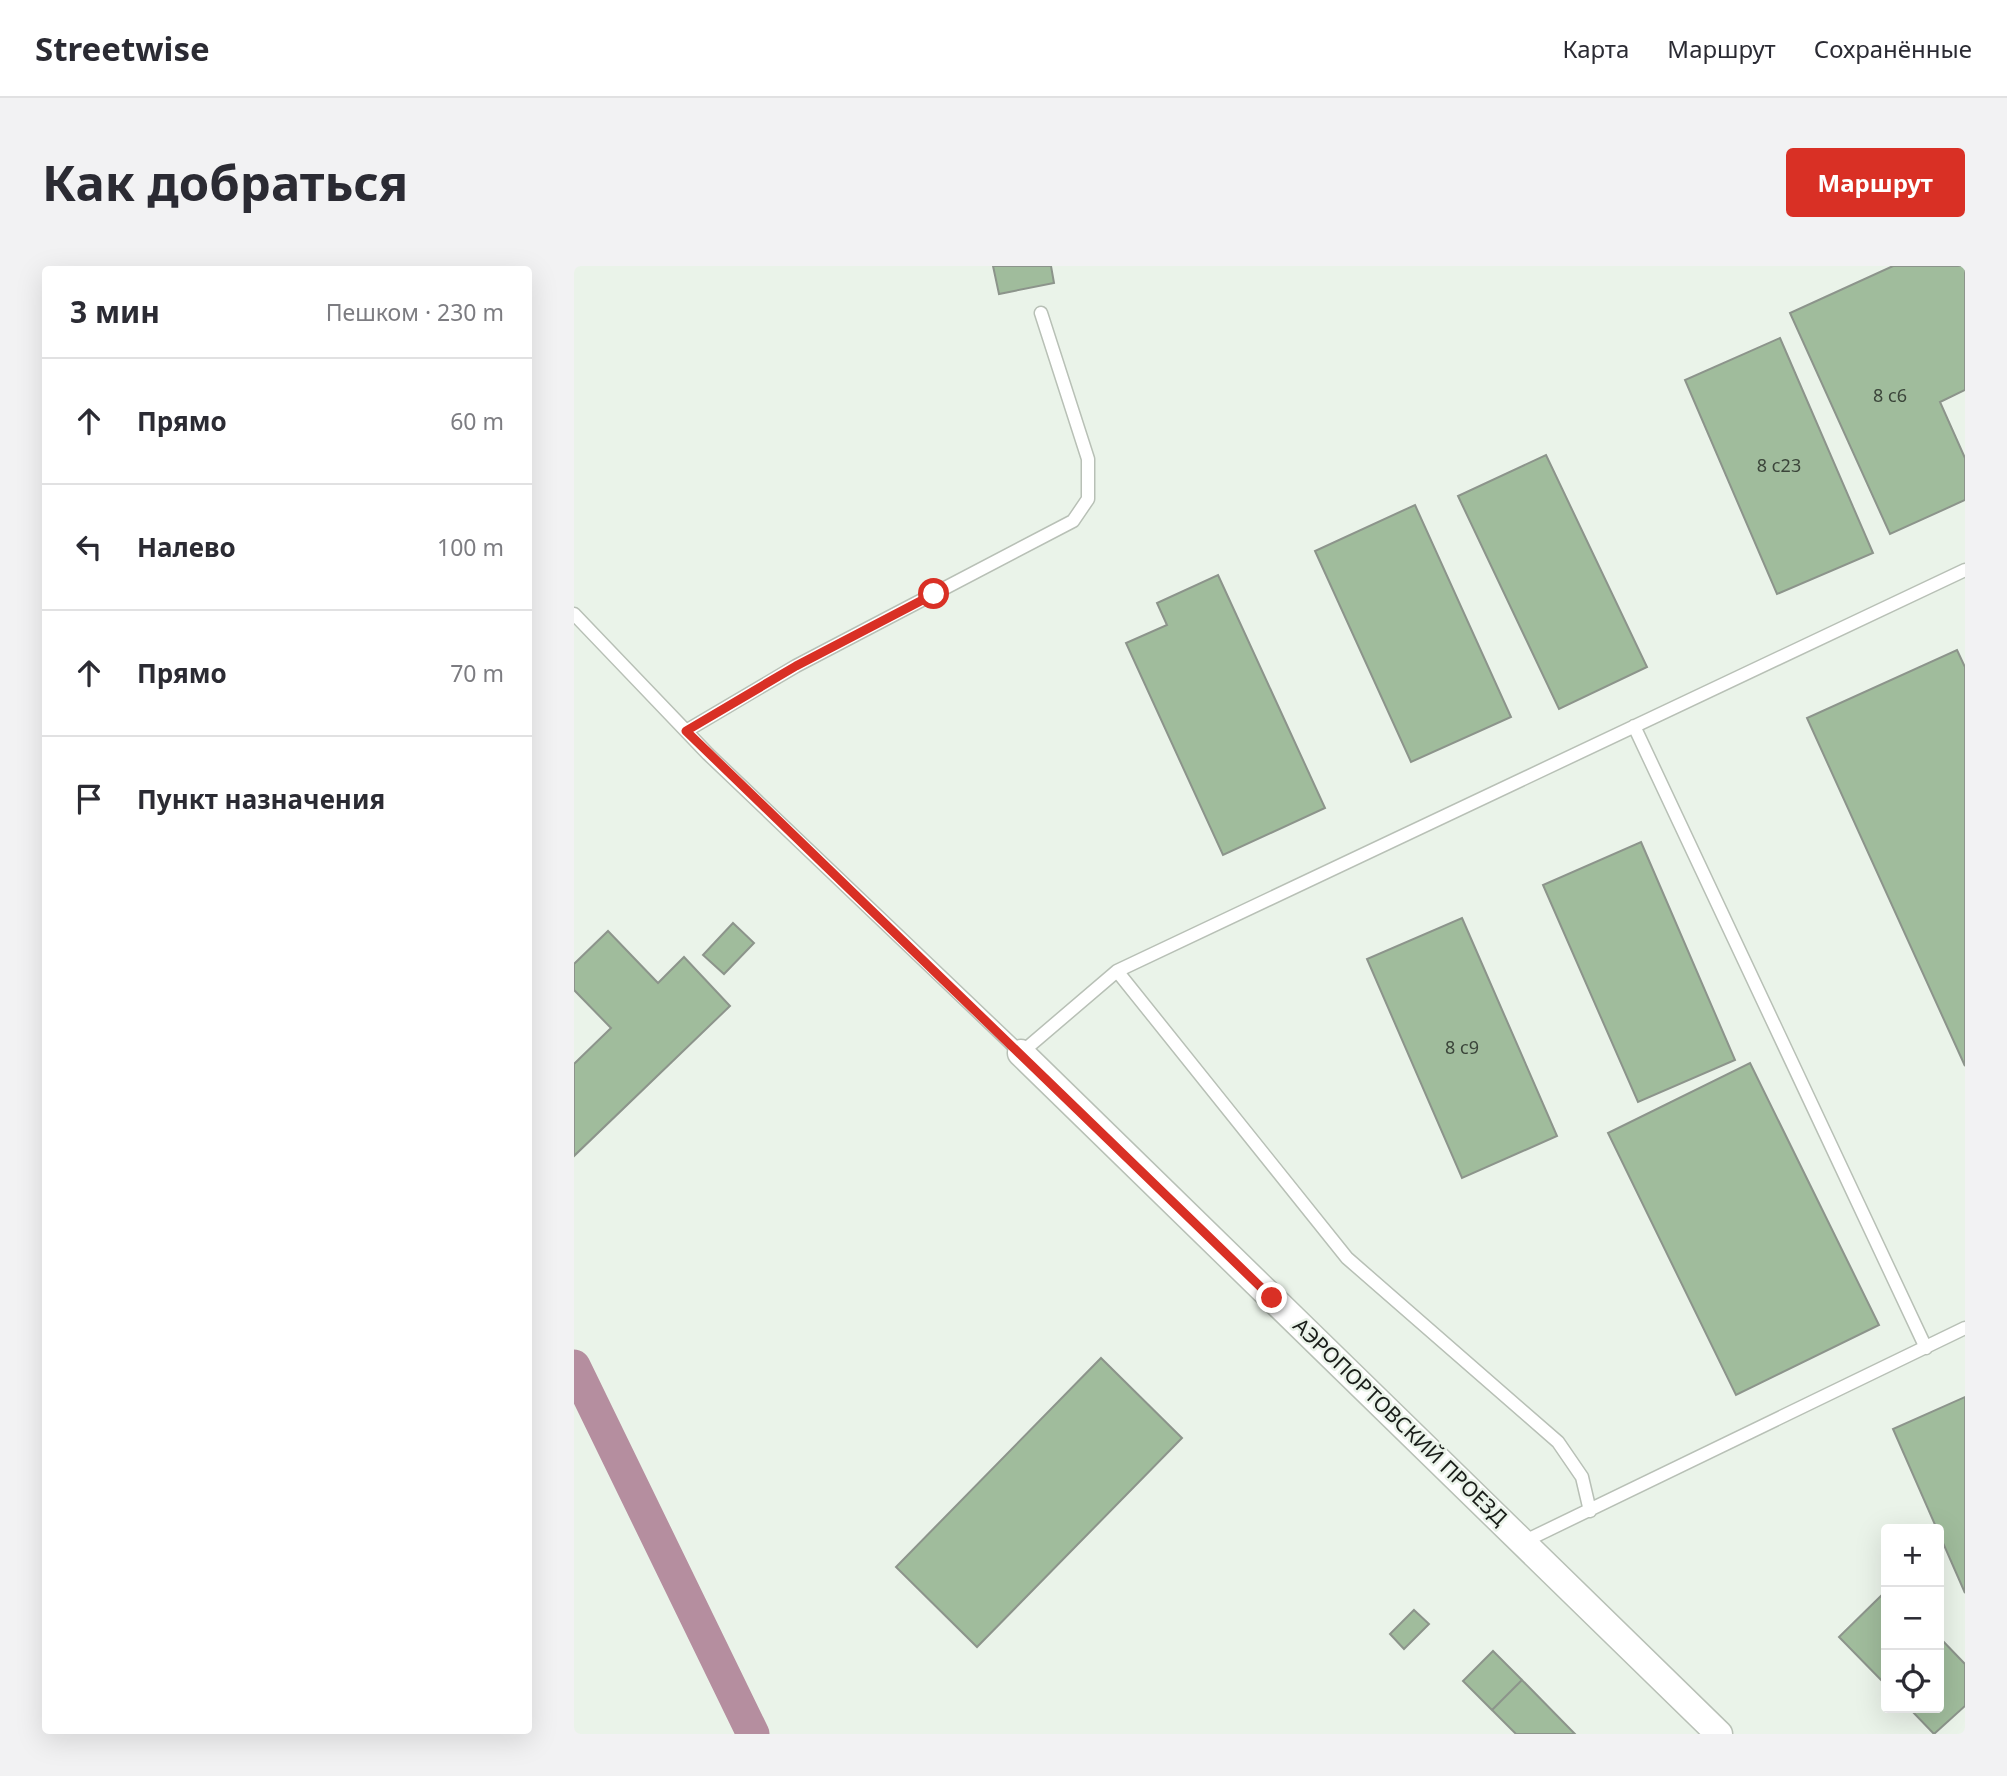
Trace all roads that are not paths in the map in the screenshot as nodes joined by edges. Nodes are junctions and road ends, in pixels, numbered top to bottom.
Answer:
1 (1041, 313) dead end
2 (1965, 570) edge
3 (574, 614) edge
4 (1634, 726) junction
5 (686, 731) junction
6 (1117, 971) junction
7 (1020, 1053) junction
8 (1965, 1328) edge
9 (1926, 1348) junction
10 (1590, 1511) junction
11 (1523, 1542) junction
12 (1719, 1734) edge

1 - 5 lane
2 - 4 lane
3 - 5 lane
4 - 6 lane
4 - 9 lane
5 - 7 lane
6 - 7 lane
6 - 10 lane
7 - 11 street, АЭРОПОРТОВСКИЙ ПРОЕЗД
8 - 9 lane
9 - 10 lane
10 - 11 lane
11 - 12 street, АЭРОПОРТОВСКИЙ ПРОЕЗД

